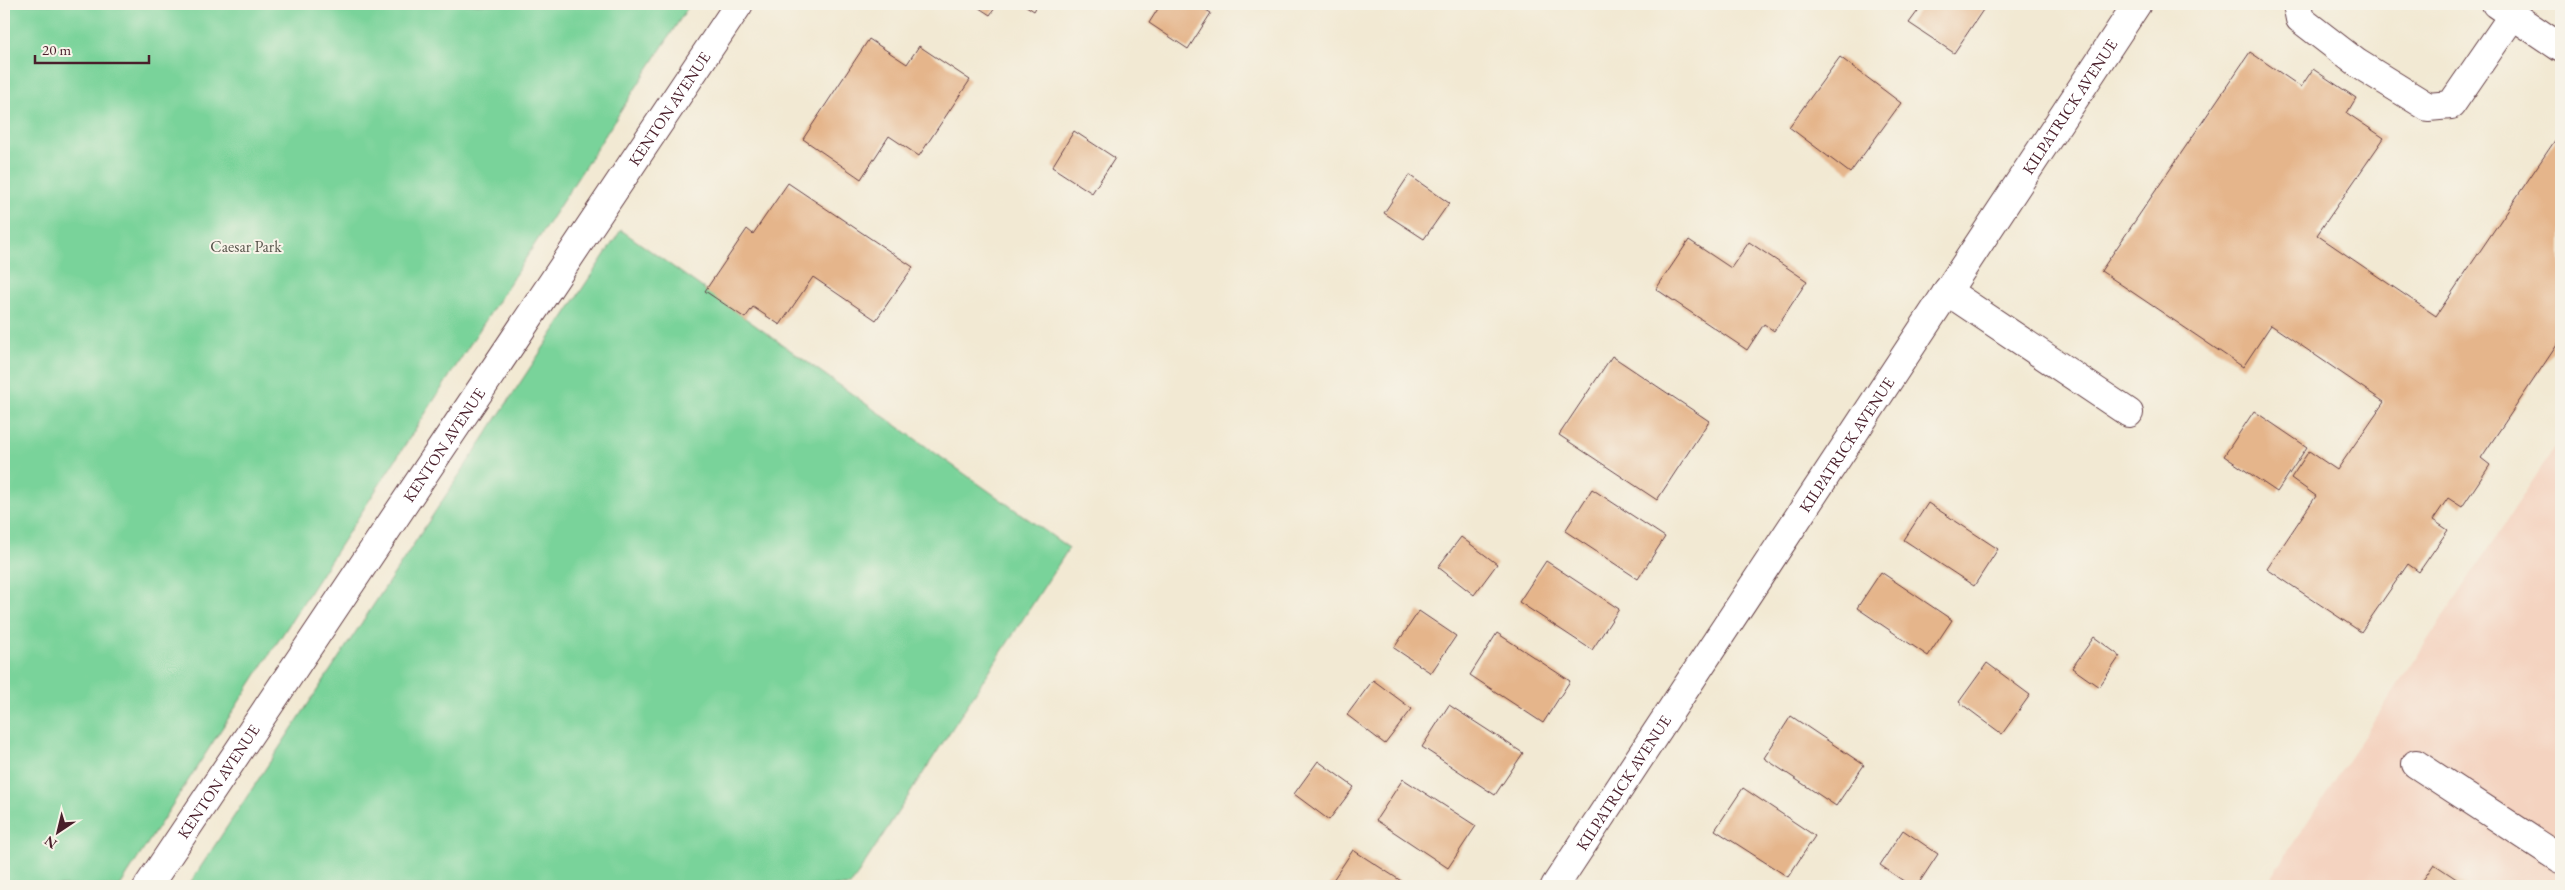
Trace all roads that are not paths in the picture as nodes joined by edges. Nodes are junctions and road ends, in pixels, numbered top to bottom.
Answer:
1 (739, 4) edge
2 (2137, 4) edge
3 (2297, 4) edge
4 (2505, 9) edge
5 (2561, 48) edge
6 (1948, 291) junction
7 (2129, 413) dead end
8 (2416, 764) dead end
9 (2561, 859) edge
10 (148, 886) edge
11 (1555, 886) edge

1 - 10 street, KENTON AVENUE
2 - 6 street, KILPATRICK AVENUE
3 - 4 street
4 - 5 street
6 - 7 street
6 - 11 street, KILPATRICK AVENUE
8 - 9 street

